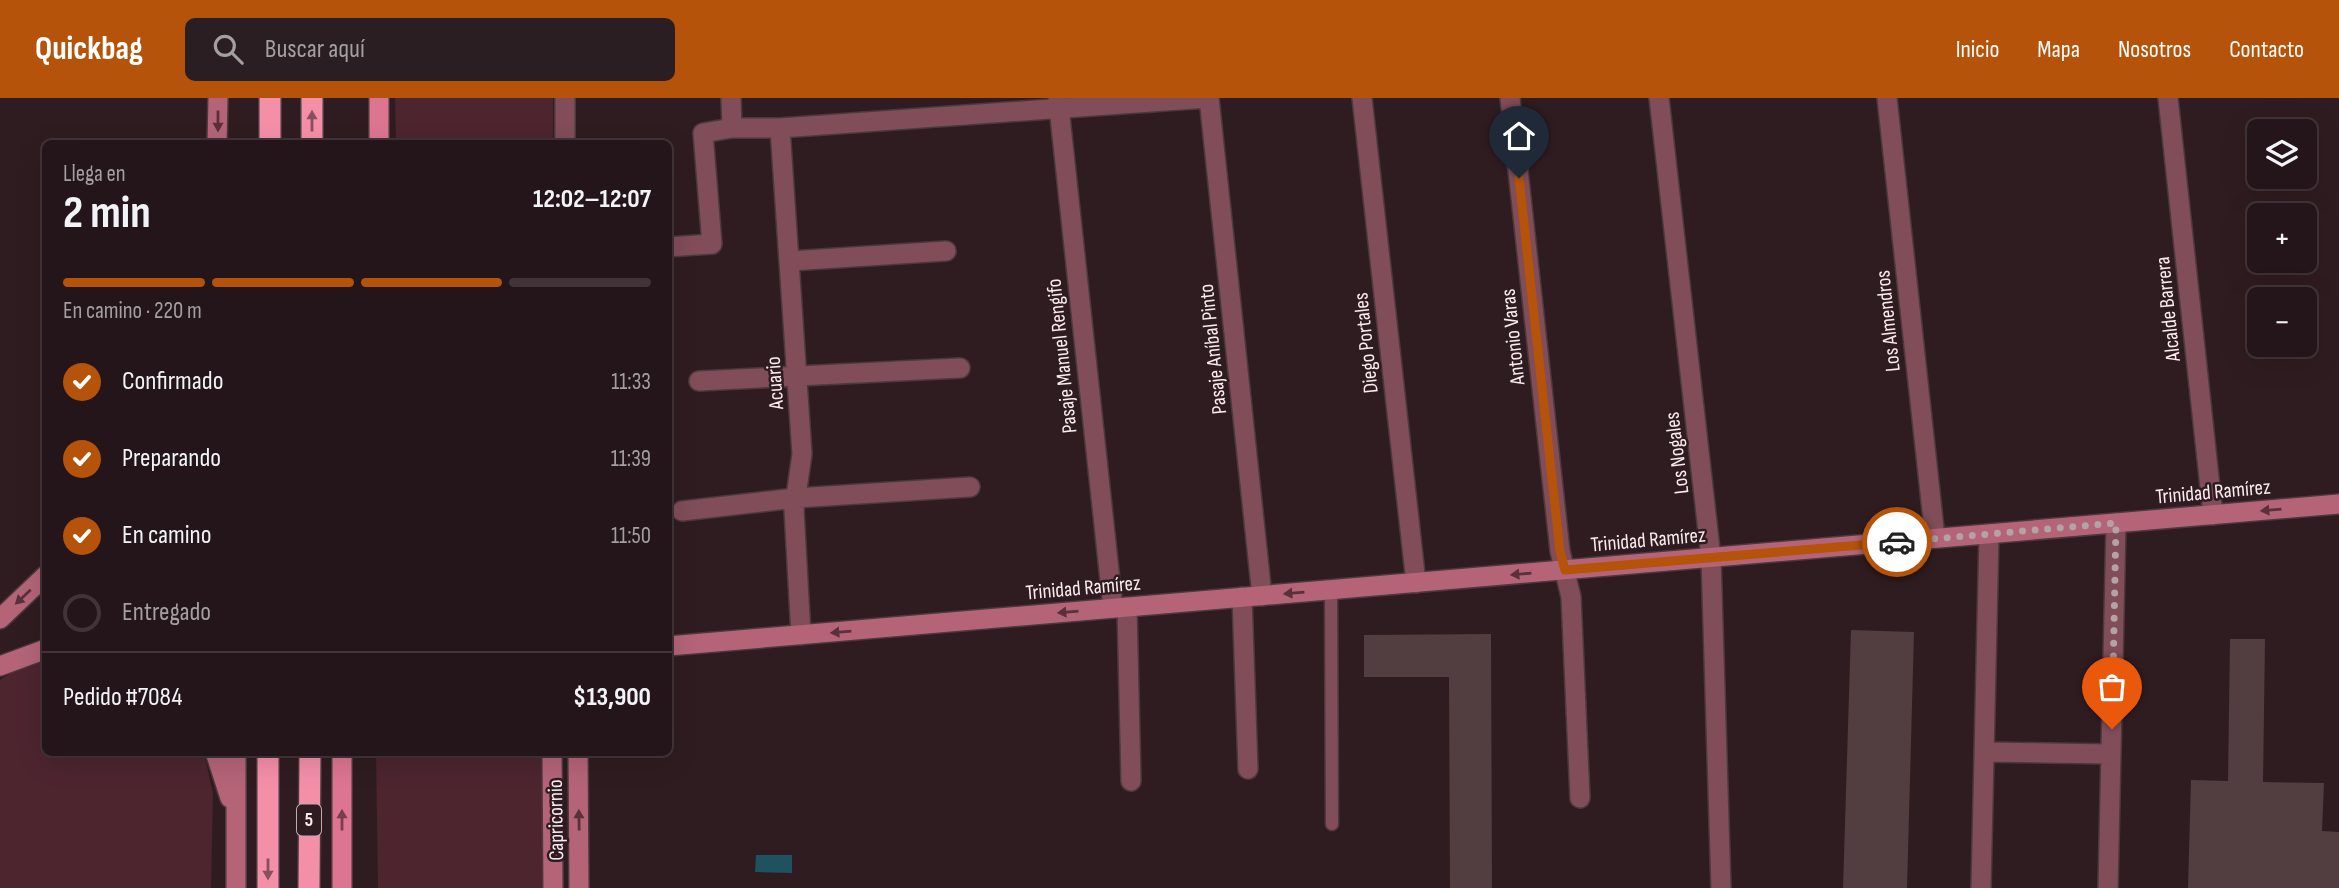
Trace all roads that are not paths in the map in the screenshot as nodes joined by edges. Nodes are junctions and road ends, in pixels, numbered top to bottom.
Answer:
1 (218, 98) edge
2 (270, 98) edge
3 (312, 98) edge
4 (379, 98) edge
5 (565, 98) edge
6 (731, 98) edge
7 (1208, 98) edge
8 (1362, 98) edge
9 (1510, 98) edge
10 (1659, 98) edge
11 (1887, 98) edge
12 (2168, 98) edge
13 (1058, 103) edge
14 (732, 128) junction
15 (780, 128) junction
16 (380, 138) edge
17 (217, 140) edge
18 (270, 140) edge
19 (312, 140) edge
20 (565, 140) edge
21 (672, 247) edge
22 (946, 251) dead end
23 (790, 261) junction
24 (960, 368) dead end
25 (797, 376) junction
26 (699, 381) dead end
27 (971, 487) dead end
28 (796, 498) junction
29 (2339, 504) edge
30 (682, 511) dead end
31 (2213, 514) junction
32 (2116, 523) junction
33 (1989, 534) junction
34 (1935, 538) junction
35 (1711, 558) junction
36 (1565, 570) junction
37 (42, 579) edge
38 (1416, 583) junction
39 (1331, 590) junction
40 (1262, 596) junction
41 (1242, 597) junction
42 (1120, 608) junction
43 (0, 618) edge
44 (801, 635) junction
45 (672, 646) edge
46 (42, 650) edge
47 (0, 666) edge
48 (1984, 752) junction
49 (2111, 754) junction
50 (216, 756) edge
51 (236, 756) edge
52 (268, 756) edge
53 (310, 756) edge
54 (342, 756) edge
55 (552, 756) edge
56 (578, 756) edge
57 (1248, 769) dead end
58 (1131, 781) dead end
59 (1580, 798) dead end
60 (236, 821) junction
61 (1332, 824) dead end
62 (236, 888) edge
63 (268, 888) edge
64 (309, 888) edge
65 (342, 888) edge
66 (553, 888) edge
67 (579, 888) edge
68 (1721, 888) edge
69 (1982, 888) edge
70 (2108, 888) edge

1 -> 17 main road
2 - 18 highway
19 -> 3 highway
4 - 16 main road
5 - 20 street
6 - 14 street
7 - 13 street
7 - 40 street, Pasaje Aníbal Pinto
8 - 38 street, Diego Portales
9 - 36 street, Antonio Varas
10 - 35 street, Los Nogales
11 - 34 street, Los Almendros
12 - 31 street, Alcalde Barrera
13 - 15 street
13 - 42 street, Pasaje Manuel Rengifo
14 - 15 street
14 - 21 street
15 - 23 street, Acuario
22 - 23 street
23 - 25 street, Acuario
24 - 25 street
25 - 26 street
25 - 28 street, Acuario
27 - 28 street
28 - 30 street
28 - 44 street, Acuario
29 -> 31 main road, Trinidad Ramírez
31 - 32 main road, Trinidad Ramírez
32 - 33 main road, Trinidad Ramírez
32 - 49 street
33 - 34 main road, Trinidad Ramírez
33 - 48 street
34 - 35 main road, Trinidad Ramírez
35 - 36 main road, Trinidad Ramírez
35 - 68 street, Los Nogales
36 -> 38 main road, Trinidad Ramírez
36 - 59 street, Antonio Varas
37 -> 43 main road
38 - 39 main road, Trinidad Ramírez
39 -> 40 main road, Trinidad Ramírez
39 - 61 lane
40 - 41 main road, Trinidad Ramírez
41 - 42 main road, Trinidad Ramírez
41 - 57 street
42 -> 44 main road, Trinidad Ramírez
42 - 58 street, Pasaje Manuel Rengifo
44 - 45 main road, Trinidad Ramírez
46 - 47 main road
48 - 49 street
48 - 69 street
49 - 70 street
50 - 60 main road
51 - 60 main road
52 -> 63 highway, 5
53 - 64 highway, 5
65 -> 54 main road
55 - 66 main road, Capricornio
67 -> 56 main road, Capricornio
60 - 62 main road

